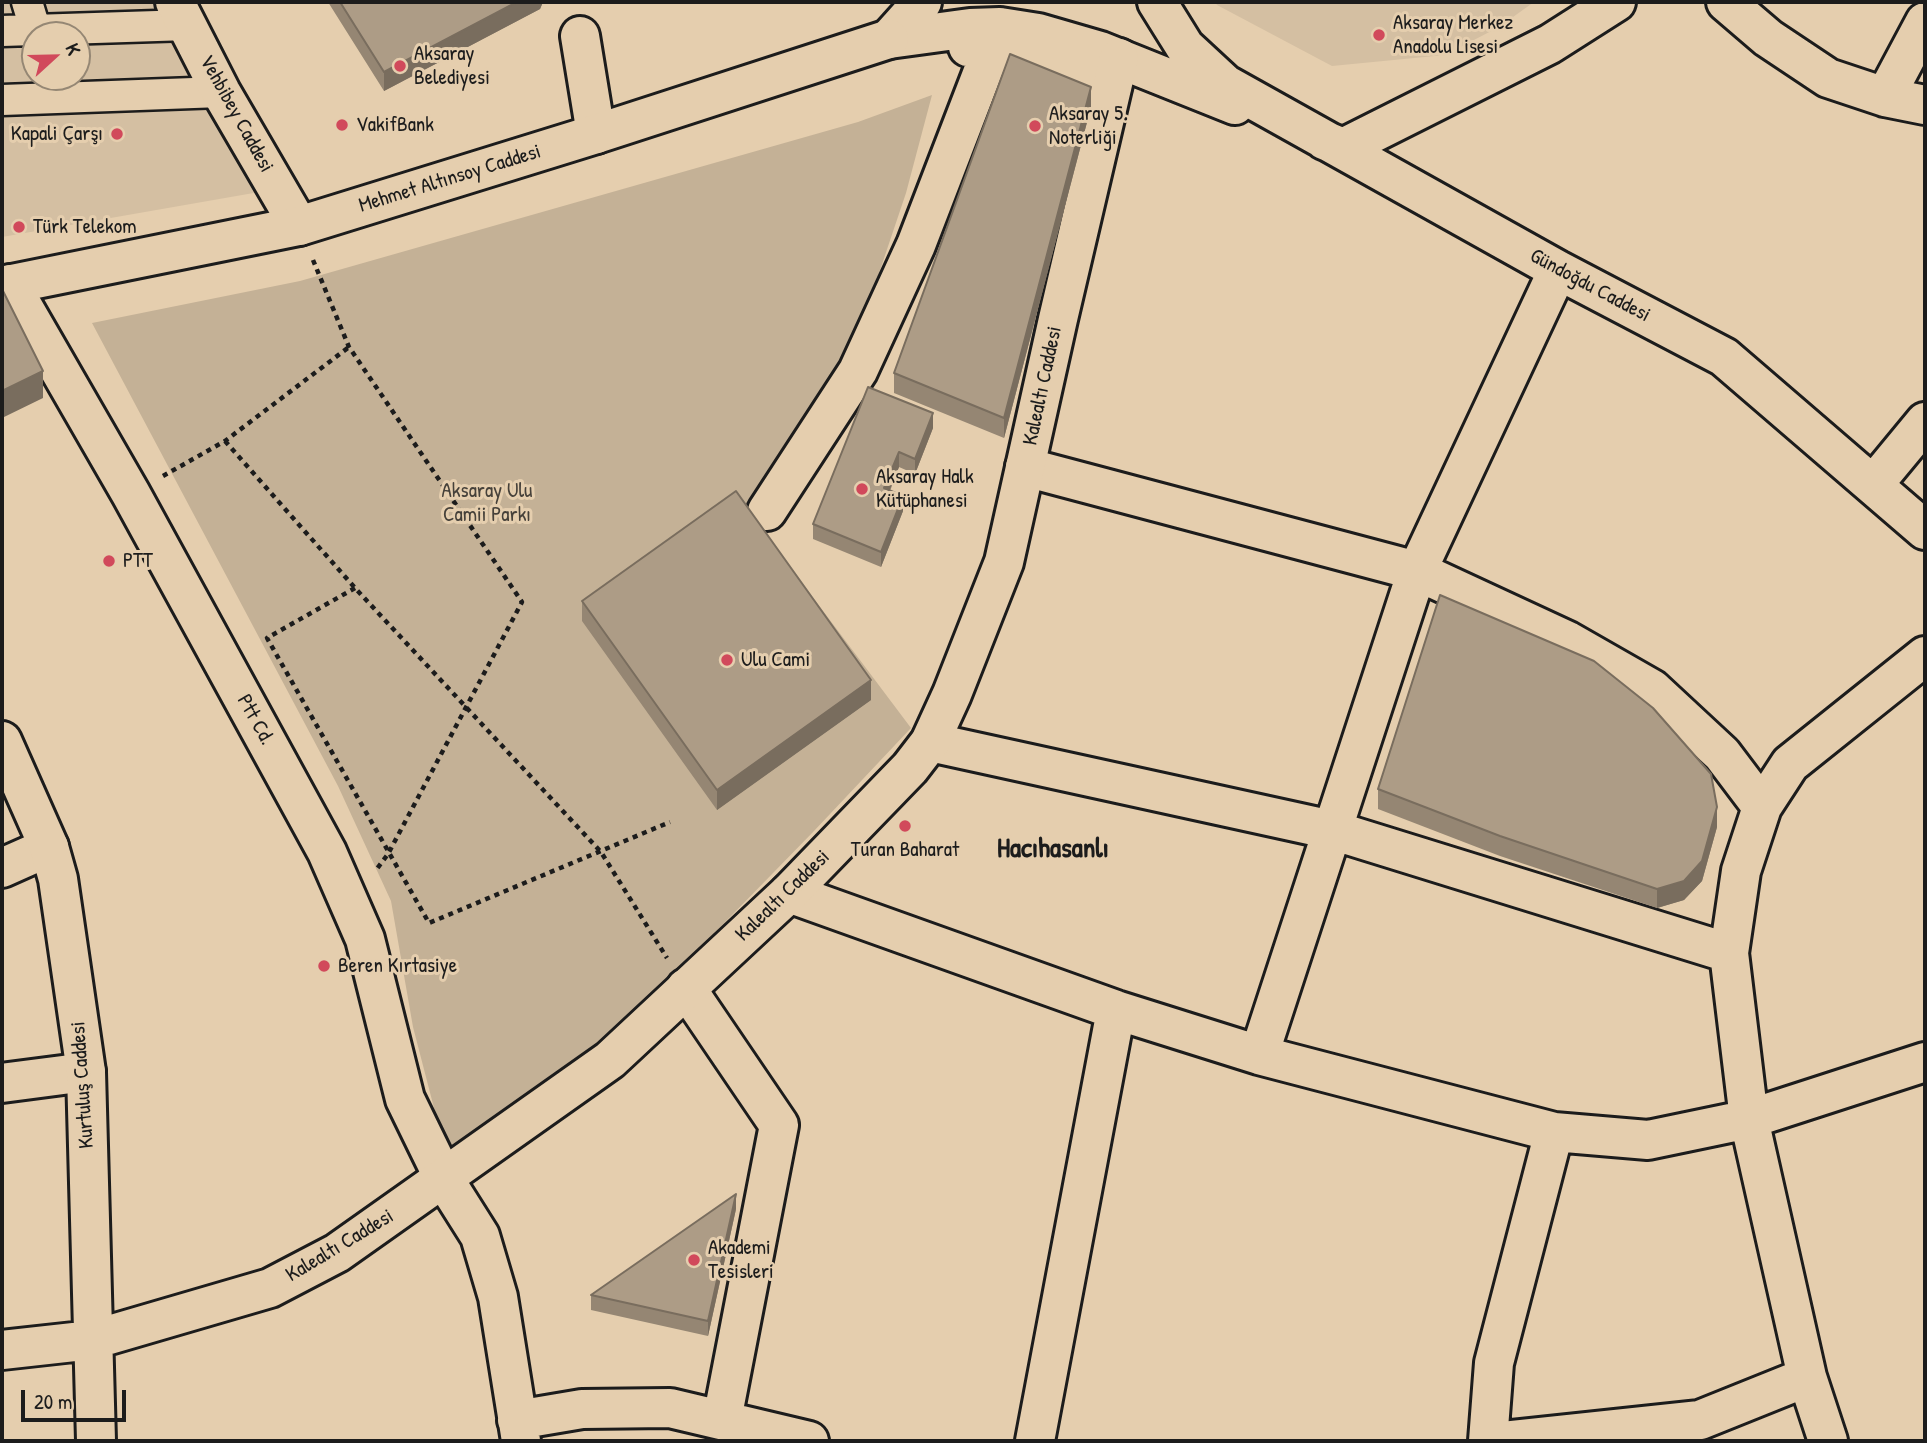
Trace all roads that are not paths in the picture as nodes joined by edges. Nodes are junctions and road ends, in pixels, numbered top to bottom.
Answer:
1 (922, 2) edge
2 (1156, 2) edge
3 (1616, 2) edge
4 (1726, 2) edge
5 (181, 13) edge
6 (49, 21) edge
7 (1925, 22) edge
8 (21, 25) edge
9 (997, 26) edge
10 (2, 31) edge
11 (580, 36) dead end
12 (889, 39) junction
13 (1115, 72) junction
14 (91, 89) edge
15 (40, 91) edge
16 (220, 92) junction
17 (1885, 97) junction
18 (2, 100) edge
19 (1925, 105) edge
20 (596, 134) junction
21 (1343, 148) junction
22 (299, 226) junction
23 (1558, 270) junction
24 (6, 285) edge
25 (1925, 422) edge
26 (1025, 467) junction
27 (1873, 485) junction
28 (767, 511) dead end
29 (1925, 530) edge
30 (1418, 571) junction
31 (1925, 656) edge
32 (2, 741) edge
33 (930, 742) junction
34 (1762, 807) junction
35 (1332, 830) junction
36 (50, 847) junction
37 (2, 868) edge
38 (789, 893) junction
39 (1729, 953) junction
40 (685, 988) junction
41 (1115, 1010) junction
42 (1259, 1055) junction
43 (1925, 1062) edge
44 (86, 1073) junction
45 (2, 1083) edge
46 (1749, 1119) junction
47 (1554, 1132) junction
48 (444, 1179) junction
49 (92, 1340) junction
50 (2, 1350) edge
51 (1807, 1377) junction
52 (722, 1420) junction
53 (519, 1431) edge
54 (96, 1441) edge
55 (809, 1441) edge
56 (1035, 1441) edge
57 (1488, 1441) edge
58 (1503, 1441) edge
59 (1828, 1441) edge

1 - 12 street
2 - 13 street
2 - 21 street, Gündoğdu Caddesi
3 - 21 street
4 - 17 street
5 - 6 street
5 - 16 street, Vehbibey Caddesi
7 - 17 street
8 - 10 street
9 - 12 street, Mehmet Altınsoy Caddesi
9 - 13 street, Mehmet Altınsoy Caddesi
9 - 13 street
9 - 28 street
11 - 20 street
12 - 20 street, Mehmet Altınsoy Caddesi
13 - 21 street
13 - 26 street, Kalealtı Caddesi
14 - 16 street
15 - 18 street
16 - 22 street, Vehbibey Caddesi
17 - 19 street
20 - 22 street, Mehmet Altınsoy Caddesi
21 - 23 street, Gündoğdu Caddesi
22 - 24 street, Mehmet Altınsoy Caddesi
23 - 27 street, Gündoğdu Caddesi
23 - 30 street
24 - 48 street, Ptt Cd.
25 - 27 street
26 - 30 street
26 - 33 street, Kalealtı Caddesi
27 - 29 street, Gündoğdu Caddesi
30 - 34 street
30 - 35 street
31 - 34 street
32 - 36 street, Kurtuluş Caddesi
33 - 35 street
33 - 38 street, Kalealtı Caddesi
34 - 39 street
35 - 39 street
35 - 42 street
36 - 37 street
36 - 44 street, Kurtuluş Caddesi
38 - 40 street, Kalealtı Caddesi
38 - 41 street
39 - 46 street
40 - 48 street, Kalealtı Caddesi
40 - 52 street
41 - 42 street
41 - 56 street
42 - 47 street
43 - 46 street
44 - 45 street
44 - 49 street, Kurtuluş Caddesi
46 - 47 street
46 - 51 street
47 - 57 street
48 - 49 street, Kalealtı Caddesi
48 - 53 street, Ptt Cd.
49 - 50 street, Kalealtı Caddesi
49 - 54 street, Kurtuluş Caddesi
51 - 58 street
51 - 59 street
52 - 53 street
52 - 55 street

